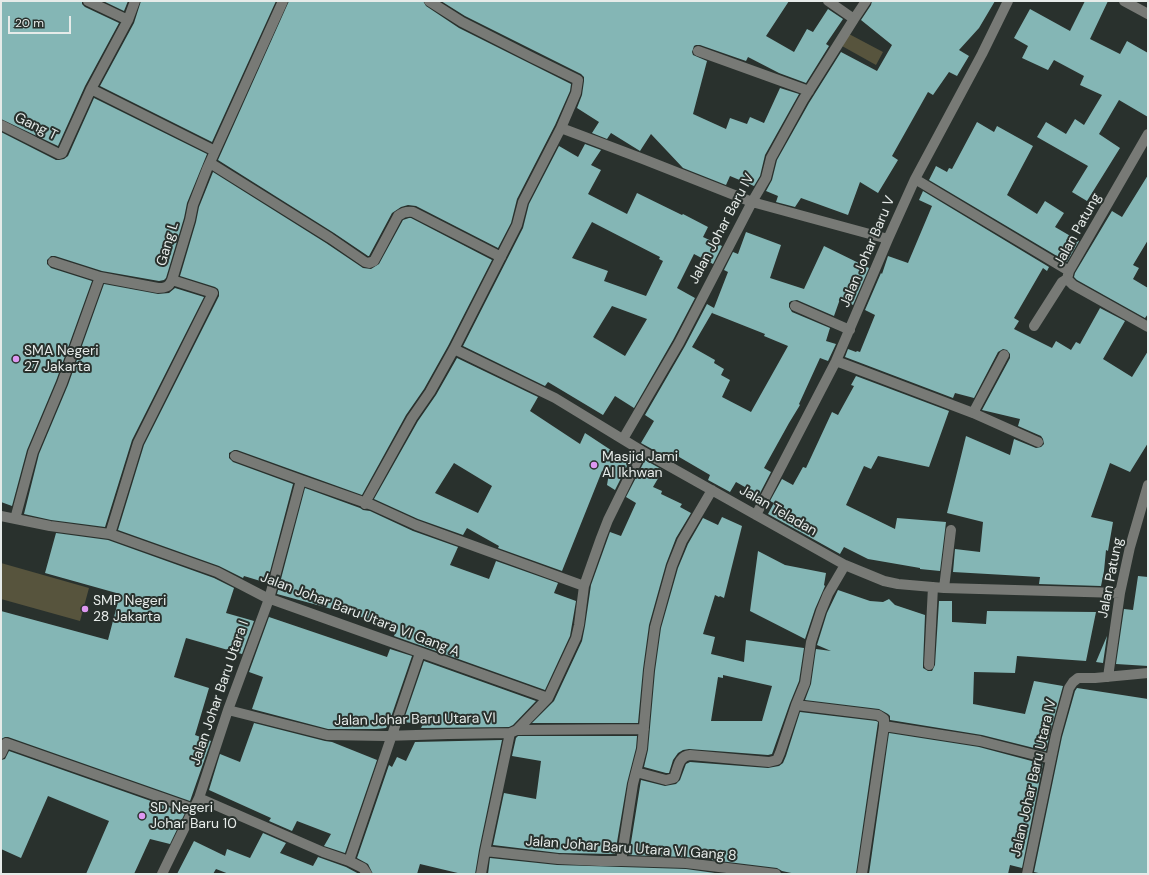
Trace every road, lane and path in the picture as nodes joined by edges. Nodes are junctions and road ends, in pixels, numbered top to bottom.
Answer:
1 (88, 1) edge
2 (135, 1) edge
3 (283, 1) edge
4 (429, 1) edge
5 (828, 1) edge
6 (866, 1) edge
7 (1008, 1) edge
8 (1124, 1) edge
9 (1148, 14) edge
10 (854, 19) junction
11 (128, 20) junction
12 (698, 51) dead end
13 (91, 89) junction
14 (809, 91) junction
15 (1, 125) edge
16 (561, 128) junction
17 (1148, 134) edge
18 (215, 151) junction
19 (210, 163) junction
20 (915, 179) junction
21 (752, 202) junction
22 (888, 239) junction
23 (501, 257) junction
24 (54, 262) dead end
25 (1068, 275) junction
26 (100, 277) junction
27 (172, 280) junction
28 (795, 306) dead end
29 (1034, 326) dead end
30 (1148, 327) edge
31 (850, 330) junction
32 (454, 349) junction
33 (1004, 355) dead end
34 (836, 361) junction
35 (973, 413) junction
36 (623, 439) junction
37 (1038, 442) dead end
38 (642, 451) junction
39 (235, 456) dead end
40 (301, 480) junction
41 (1148, 486) edge
42 (712, 490) junction
43 (1146, 500) edge
44 (365, 504) junction
45 (756, 515) junction
46 (1, 516) edge
47 (15, 519) junction
48 (951, 530) dead end
49 (110, 534) junction
50 (845, 565) junction
51 (584, 586) junction
52 (933, 587) junction
53 (944, 588) junction
54 (1120, 593) junction
55 (269, 599) junction
56 (420, 653) junction
57 (929, 665) dead end
58 (1148, 673) edge
59 (1108, 677) junction
60 (548, 698) junction
61 (796, 705) junction
62 (228, 710) junction
63 (884, 726) junction
64 (644, 729) junction
65 (514, 732) junction
66 (392, 736) junction
67 (1, 754) edge
68 (1051, 759) junction
69 (636, 772) junction
70 (199, 798) junction
71 (194, 809) junction
72 (485, 851) junction
73 (621, 860) junction
74 (349, 861) junction
75 (162, 874) edge
76 (367, 874) edge
77 (481, 874) edge
78 (776, 874) edge
79 (862, 874) edge
80 (1027, 874) edge

1 - 11 street
2 - 11 street
3 - 18 street, Gang L
4 - 16 street
5 - 10 street
6 - 10 street, Jalan Johar Baru IV
7 - 20 street, Jalan Johar Baru V
8 - 9 street
10 - 14 street, Jalan Johar Baru IV
11 - 13 street
12 - 14 street
13 - 15 street, Gang T
13 - 18 street
14 - 21 street, Jalan Johar Baru IV
16 - 21 street
16 - 23 street
17 - 25 street, Jalan Patung
18 - 19 street, Gang L
19 - 23 street
19 - 27 street, Gang L
20 - 22 street, Jalan Johar Baru V
20 - 25 street
21 - 22 street
21 - 36 street, Jalan Johar Baru IV
22 - 31 street, Jalan Johar Baru V
23 - 32 street
24 - 26 street
25 - 29 street
25 - 30 street, Jalan Patung
26 - 27 street
26 - 47 street
27 - 49 street, Gang L
28 - 31 street
31 - 34 street, Jalan Johar Baru V
32 - 36 street, Jalan Teladan
32 - 44 street
33 - 35 street
34 - 35 street
34 - 45 street, Jalan Johar Baru V
35 - 37 street
36 - 38 street, Jalan Teladan
38 - 42 street, Jalan Teladan
38 - 51 street
39 - 40 street
40 - 44 street
40 - 55 street, Jalan Johar Baru Utara I
41 - 43 street, Jalan Patung
42 - 45 street, Jalan Teladan
42 - 64 street
43 - 54 street, Jalan Patung
44 - 51 street
45 - 50 street, Jalan Teladan
46 - 47 street, Jalan Johar Baru Utara VI Gang A
47 - 49 street, Jalan Johar Baru Utara VI Gang A
48 - 53 street
49 - 55 street, Jalan Johar Baru Utara VI Gang A
50 - 52 street, Jalan Teladan
50 - 61 street
51 - 60 street
52 - 53 street, Jalan Teladan
52 - 57 street
53 - 54 street, Jalan Teladan
54 - 59 street, Jalan Patung
55 - 56 street, Jalan Johar Baru Utara VI Gang A
55 - 62 street, Jalan Johar Baru Utara I
56 - 60 street, Jalan Johar Baru Utara VI Gang A
56 - 66 street
58 - 59 street
59 - 68 street, Jalan Johar Baru Utara IV
60 - 65 street
61 - 63 street
61 - 69 street
62 - 66 street, Jalan Johar Baru Utara VI
62 - 70 street, Jalan Johar Baru Utara I
63 - 68 street
63 - 79 street
64 - 65 street
64 - 69 street
65 - 66 street, Jalan Johar Baru Utara VI
65 - 72 street, Jalan Johar Baru Utara VI
66 - 74 street
67 - 71 street
68 - 80 street, Jalan Johar Baru Utara IV
69 - 73 street
70 - 71 street, Jalan Johar Baru Utara I
70 - 74 street
71 - 75 street, Jalan Johar Baru Utara I
72 - 73 street, Jalan Johar Baru Utara VI Gang 8
72 - 77 street, Jalan Johar Baru Utara VI
73 - 78 street, Jalan Johar Baru Utara VI Gang 8
74 - 76 street

